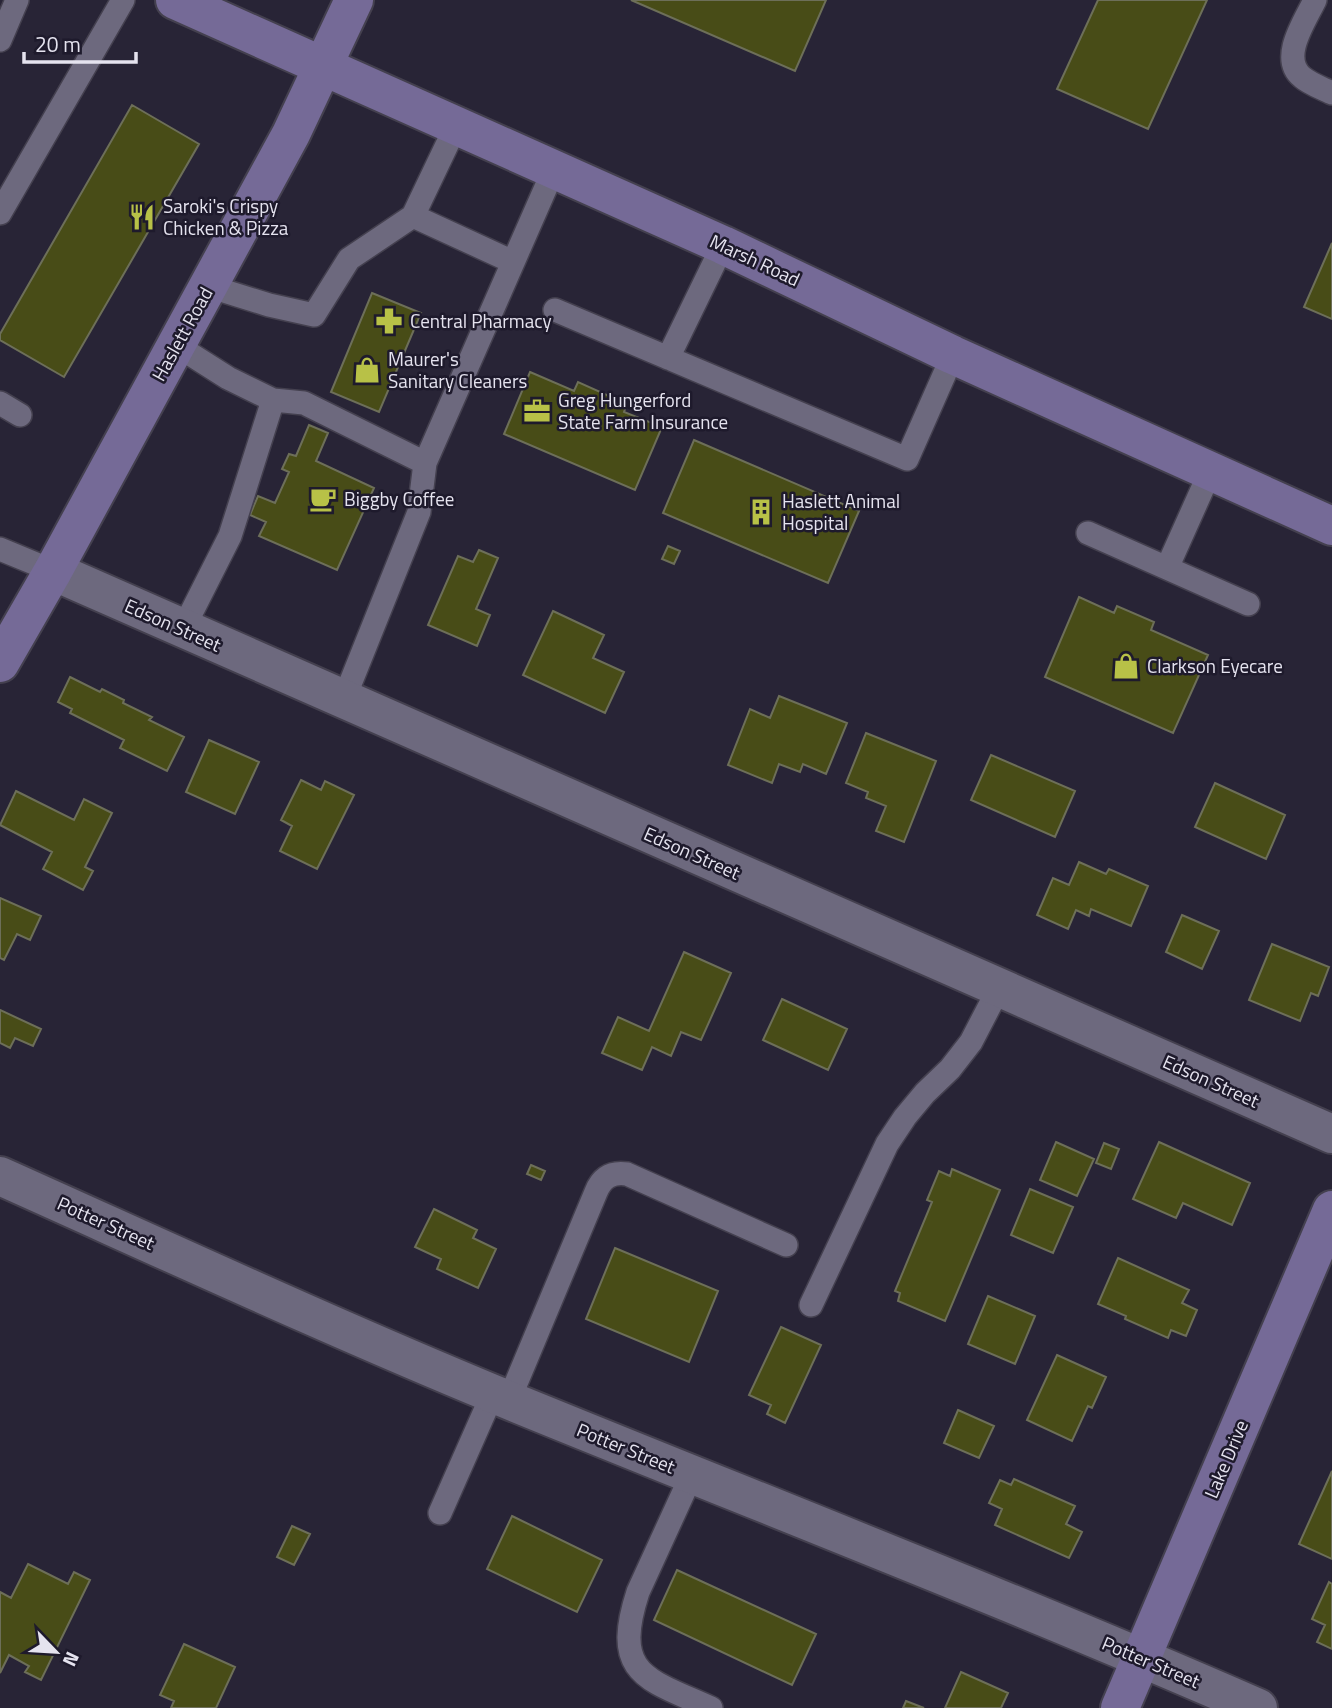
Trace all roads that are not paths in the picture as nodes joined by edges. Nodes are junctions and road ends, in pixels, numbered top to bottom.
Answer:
1 (17, 0) edge
2 (123, 0) edge
3 (175, 0) edge
4 (354, 0) edge
5 (1315, 0) edge
6 (0, 40) edge
7 (322, 66) junction
8 (1332, 93) edge
9 (456, 126) junction
10 (554, 169) junction
11 (0, 213) edge
12 (413, 216) junction
13 (723, 245) junction
14 (513, 262) junction
15 (208, 286) junction
16 (555, 310) dead end
17 (176, 345) junction
18 (953, 355) junction
19 (668, 358) junction
20 (273, 400) junction
21 (0, 403) edge
22 (20, 415) dead end
23 (425, 463) junction
24 (1210, 472) junction
25 (1332, 526) edge
26 (1088, 533) dead end
27 (0, 549) edge
28 (1167, 568) junction
29 (53, 571) junction
30 (1248, 604) dead end
31 (183, 629) junction
32 (0, 663) edge
33 (344, 699) junction
34 (999, 988) junction
35 (1332, 1135) edge
36 (0, 1176) edge
37 (1332, 1210) edge
38 (786, 1245) dead end
39 (811, 1305) dead end
40 (501, 1397) junction
41 (692, 1474) junction
42 (440, 1513) dead end
43 (1143, 1658) junction
44 (712, 1708) edge
45 (1120, 1708) edge
46 (1258, 1708) edge

1 - 6 lane
2 - 11 lane
3 - 7 main road, Marsh Road
4 - 7 main road, Haslett Road
5 - 8 lane
7 - 9 main road, Marsh Road
7 - 15 main road, Haslett Road
9 - 10 main road, Marsh Road
9 - 12 lane
10 - 13 main road, Marsh Road
10 - 14 lane
12 - 14 lane
12 - 15 lane
13 - 18 main road, Marsh Road
13 - 19 lane
14 - 23 lane
15 - 17 main road, Haslett Road
16 - 19 lane
17 - 20 lane
17 - 29 main road, Haslett Road
18 - 19 lane
18 - 24 main road, Marsh Road
20 - 23 lane
20 - 31 lane
21 - 22 lane
23 - 33 lane
24 - 25 main road, Marsh Road
24 - 28 lane
26 - 28 lane
27 - 29 lane
28 - 30 lane
29 - 31 street, Edson Street
29 - 32 main road, Haslett Road
31 - 33 street, Edson Street
33 - 34 street, Edson Street
34 - 35 street, Edson Street
34 - 39 lane
36 - 40 street, Potter Street
37 - 43 main road, Lake Drive
38 - 40 lane
40 - 41 street, Potter Street
40 - 42 lane
41 - 43 street, Potter Street
41 - 44 lane
43 - 45 main road, Lake Drive
43 - 46 street, Potter Street

